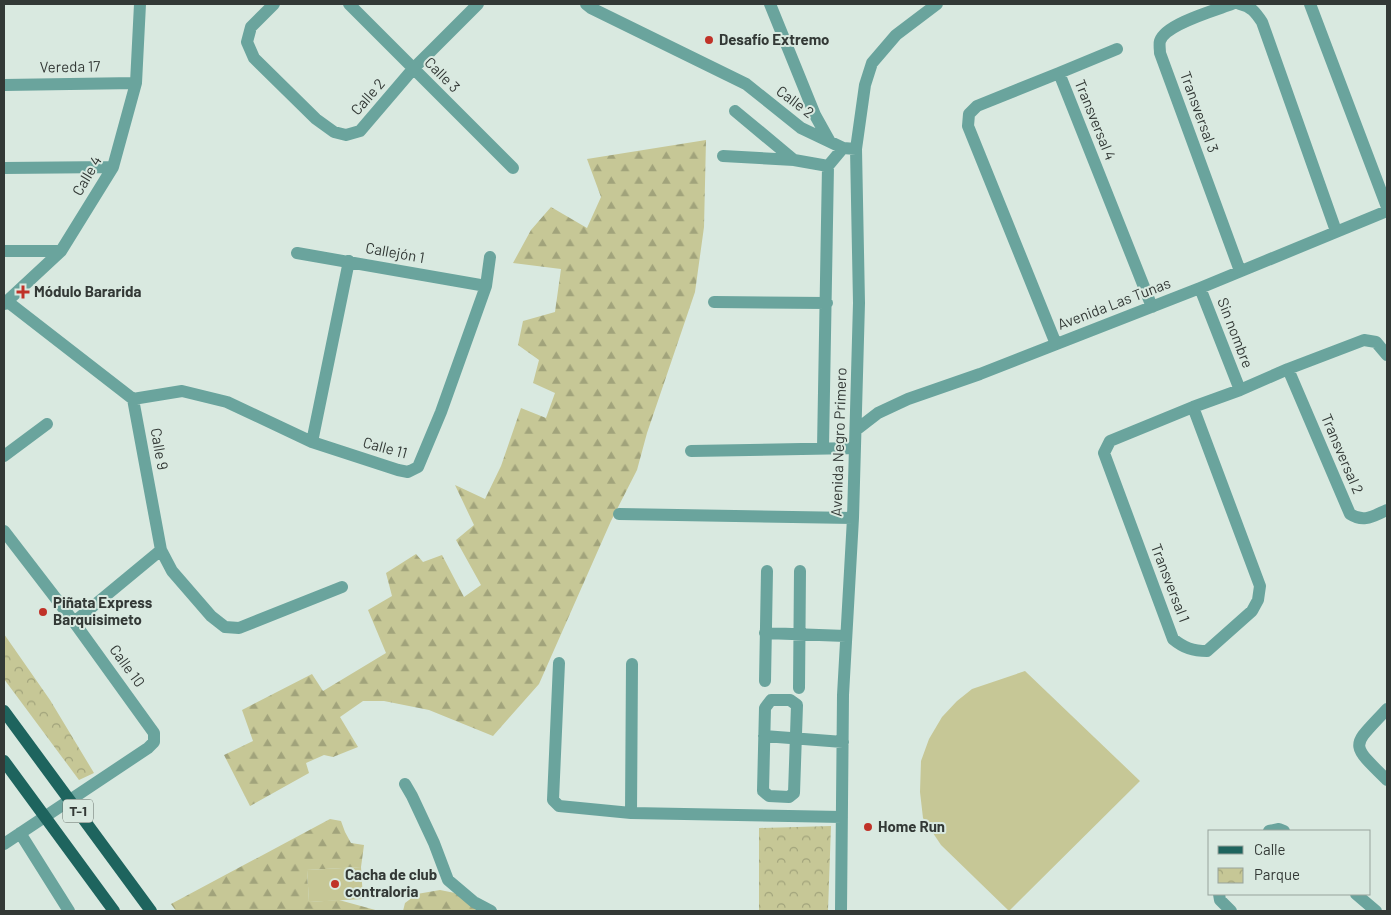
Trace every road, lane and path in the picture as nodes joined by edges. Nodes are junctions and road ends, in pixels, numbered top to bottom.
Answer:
1 (140, 4) edge
2 (274, 4) edge
3 (348, 4) edge
4 (478, 4) edge
5 (586, 4) edge
6 (770, 4) edge
7 (935, 4) edge
8 (1232, 4) edge
9 (1240, 4) edge
10 (1310, 4) edge
11 (1117, 49) dead end
12 (413, 69) junction
13 (1059, 73) junction
14 (136, 83) junction
15 (4, 84) edge
16 (736, 111) dead end
17 (830, 142) junction
18 (843, 148) junction
19 (856, 149) junction
20 (723, 156) dead end
21 (794, 160) junction
22 (828, 166) junction
23 (113, 167) junction
24 (4, 168) edge
25 (513, 168) dead end
26 (1387, 206) edge
27 (1387, 211) edge
28 (1336, 231) junction
29 (4, 250) edge
30 (60, 251) junction
31 (297, 253) dead end
32 (490, 257) dead end
33 (349, 261) junction
34 (1240, 271) junction
35 (486, 286) junction
36 (1200, 288) junction
37 (714, 302) dead end
38 (6, 303) edge
39 (827, 303) junction
40 (1152, 307) junction
41 (1056, 344) junction
42 (1387, 355) edge
43 (1288, 369) junction
44 (1240, 390) junction
45 (134, 399) junction
46 (1193, 407) junction
47 (47, 424) dead end
48 (856, 430) junction
49 (312, 442) junction
50 (822, 448) junction
51 (855, 448) junction
52 (691, 451) dead end
53 (4, 456) edge
54 (1387, 510) edge
55 (619, 514) dead end
56 (853, 518) junction
57 (4, 532) edge
58 (161, 550) junction
59 (767, 571) dead end
60 (800, 571) dead end
61 (342, 586) dead end
62 (74, 622) junction
63 (765, 633) junction
64 (800, 634) junction
65 (846, 636) junction
66 (559, 663) dead end
67 (632, 664) dead end
68 (765, 681) dead end
69 (799, 688) dead end
70 (1387, 709) edge
71 (4, 711) edge
72 (764, 736) junction
73 (796, 738) junction
74 (843, 742) junction
75 (4, 761) edge
76 (1387, 780) edge
77 (405, 784) dead end
78 (70, 799) junction
79 (631, 812) junction
80 (46, 817) junction
81 (842, 817) junction
82 (20, 833) junction
83 (4, 844) edge
84 (1219, 895) edge
85 (1357, 895) edge
86 (69, 911) edge
87 (114, 911) edge
88 (151, 911) edge
89 (491, 911) edge
90 (841, 911) edge
91 (1231, 911) edge
92 (1376, 911) edge

1 - 14 street, Calle 4
2 - 12 street, Calle 2
3 - 12 street, Calle 3
4 - 12 street, Calle 2
5 - 17 street, Calle 2
6 - 17 street
7 - 19 street, Avenida Negro Primero
8 - 34 street, Transversal 3
9 - 28 street
10 - 26 street
11 - 13 street
12 - 25 street, Calle 3
13 - 40 street, Transversal 4
13 - 41 street, Transversal 4
14 - 15 street, Vereda 17
14 - 23 street, Calle 4
16 - 21 street
17 - 18 street, Calle 2
18 - 19 street, Calle 2
18 - 22 street
19 - 48 street, Avenida Negro Primero
20 - 21 street
21 - 22 street
22 - 39 street
23 - 24 street
23 - 30 street, Calle 4
27 - 28 street, Avenida Las Tunas
28 - 34 street, Avenida Las Tunas
29 - 30 street
30 - 38 street, Calle 4
31 - 33 street, Callejón 1
32 - 35 street, Calle 11
33 - 35 street, Callejón 1
33 - 49 street
34 - 36 street, Avenida Las Tunas
35 - 49 street, Calle 11
36 - 40 street, Avenida Las Tunas
36 - 44 street, Sin nombre
37 - 39 street
38 - 45 street
39 - 50 street
40 - 41 street, Avenida Las Tunas
41 - 48 street, Avenida Las Tunas
42 - 43 street
43 - 44 street
43 - 54 street, Transversal 2
44 - 46 street, Transversal 1
45 - 49 street, Calle 11
45 - 58 street, Calle 9
46 - 46 street, Transversal 1
47 - 53 street
48 - 51 street, Avenida Negro Primero
50 - 51 street
50 - 52 street
51 - 56 street, Avenida Negro Primero
55 - 56 street
56 - 65 street, Avenida Negro Primero
57 - 62 street, Calle 10
58 - 61 street, Calle 9
58 - 62 street
59 - 63 street
60 - 64 street
62 - 78 street, Calle 10
63 - 64 street
63 - 68 street
64 - 65 street
64 - 69 street
65 - 74 street, Avenida Negro Primero
66 - 79 street
67 - 79 street
70 - 76 street
71 - 78 main road, T-1
72 - 73 street
72 - 73 street
72 - 73 street
73 - 74 street
74 - 81 street, Avenida Negro Primero
75 - 80 main road, T-1
77 - 89 street
78 - 80 street
78 - 88 main road, T-1
79 - 81 street
80 - 82 street
80 - 87 main road, T-1
81 - 90 street, Avenida Negro Primero
82 - 83 street
82 - 86 street
84 - 91 street
85 - 92 street

